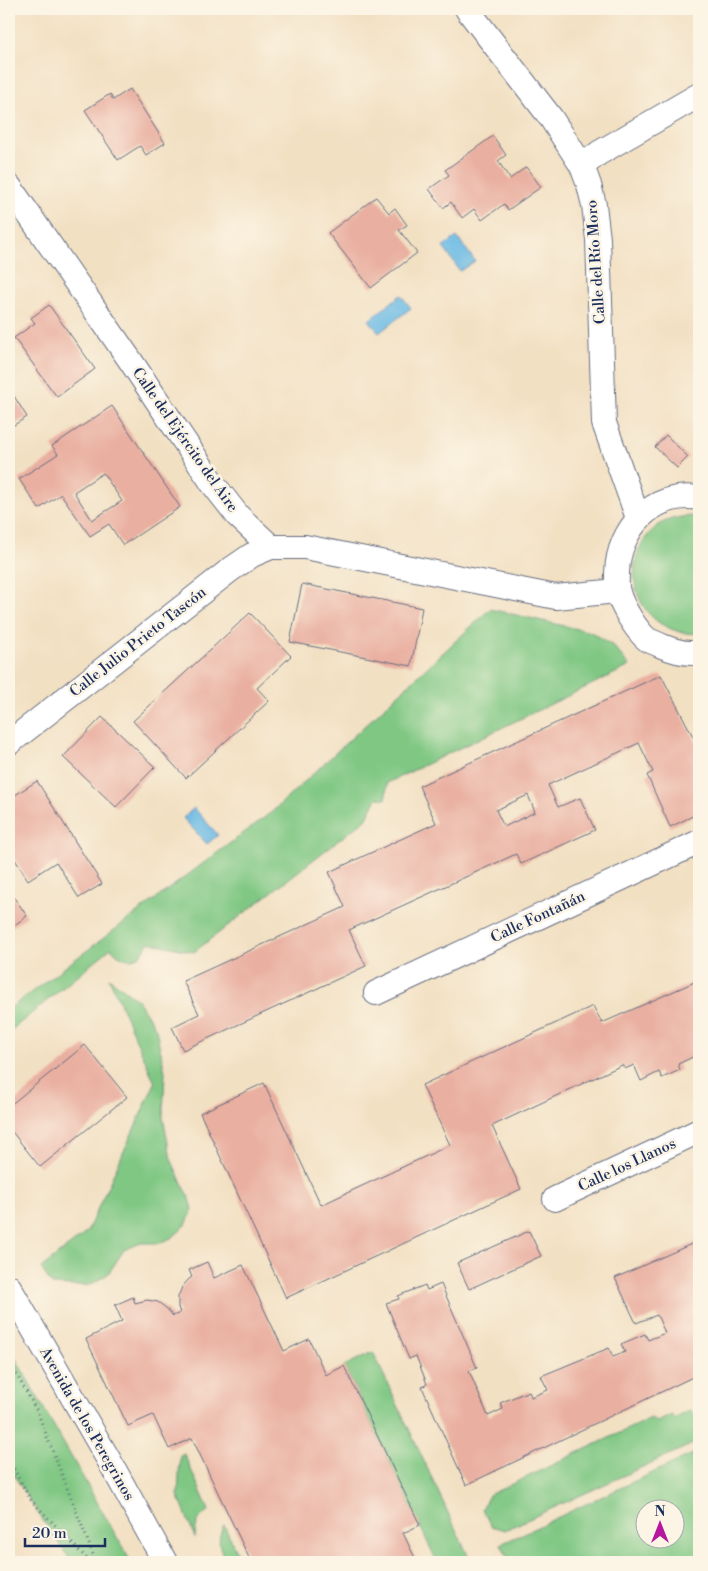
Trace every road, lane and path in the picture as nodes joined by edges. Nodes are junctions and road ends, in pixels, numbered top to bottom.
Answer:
1 (467, 9) edge
2 (699, 95) edge
3 (582, 166) junction
4 (9, 186) edge
5 (699, 498) edge
6 (638, 518) junction
7 (272, 547) junction
8 (617, 591) junction
9 (699, 652) edge
10 (9, 743) edge
11 (699, 842) edge
12 (376, 993) dead end
13 (699, 1131) edge
14 (555, 1199) dead end
15 (9, 1287) edge
16 (9, 1361) edge
17 (9, 1460) edge
18 (90, 1562) edge
19 (96, 1562) edge
20 (165, 1562) edge

1 - 3 street, Calle del Río Moro
2 - 3 street
3 - 6 street, Calle del Río Moro
4 - 7 street, Calle del Ejército del Aire
5 - 6 street
6 - 8 street
7 - 8 street
7 - 10 street, Calle Julio Prieto Tascón
8 - 9 street
11 - 12 street, Calle Fontañán
13 - 14 street, Calle los Llanos
15 - 20 street, Avenida de los Peregrinos
16 - 19 path
17 - 18 path

